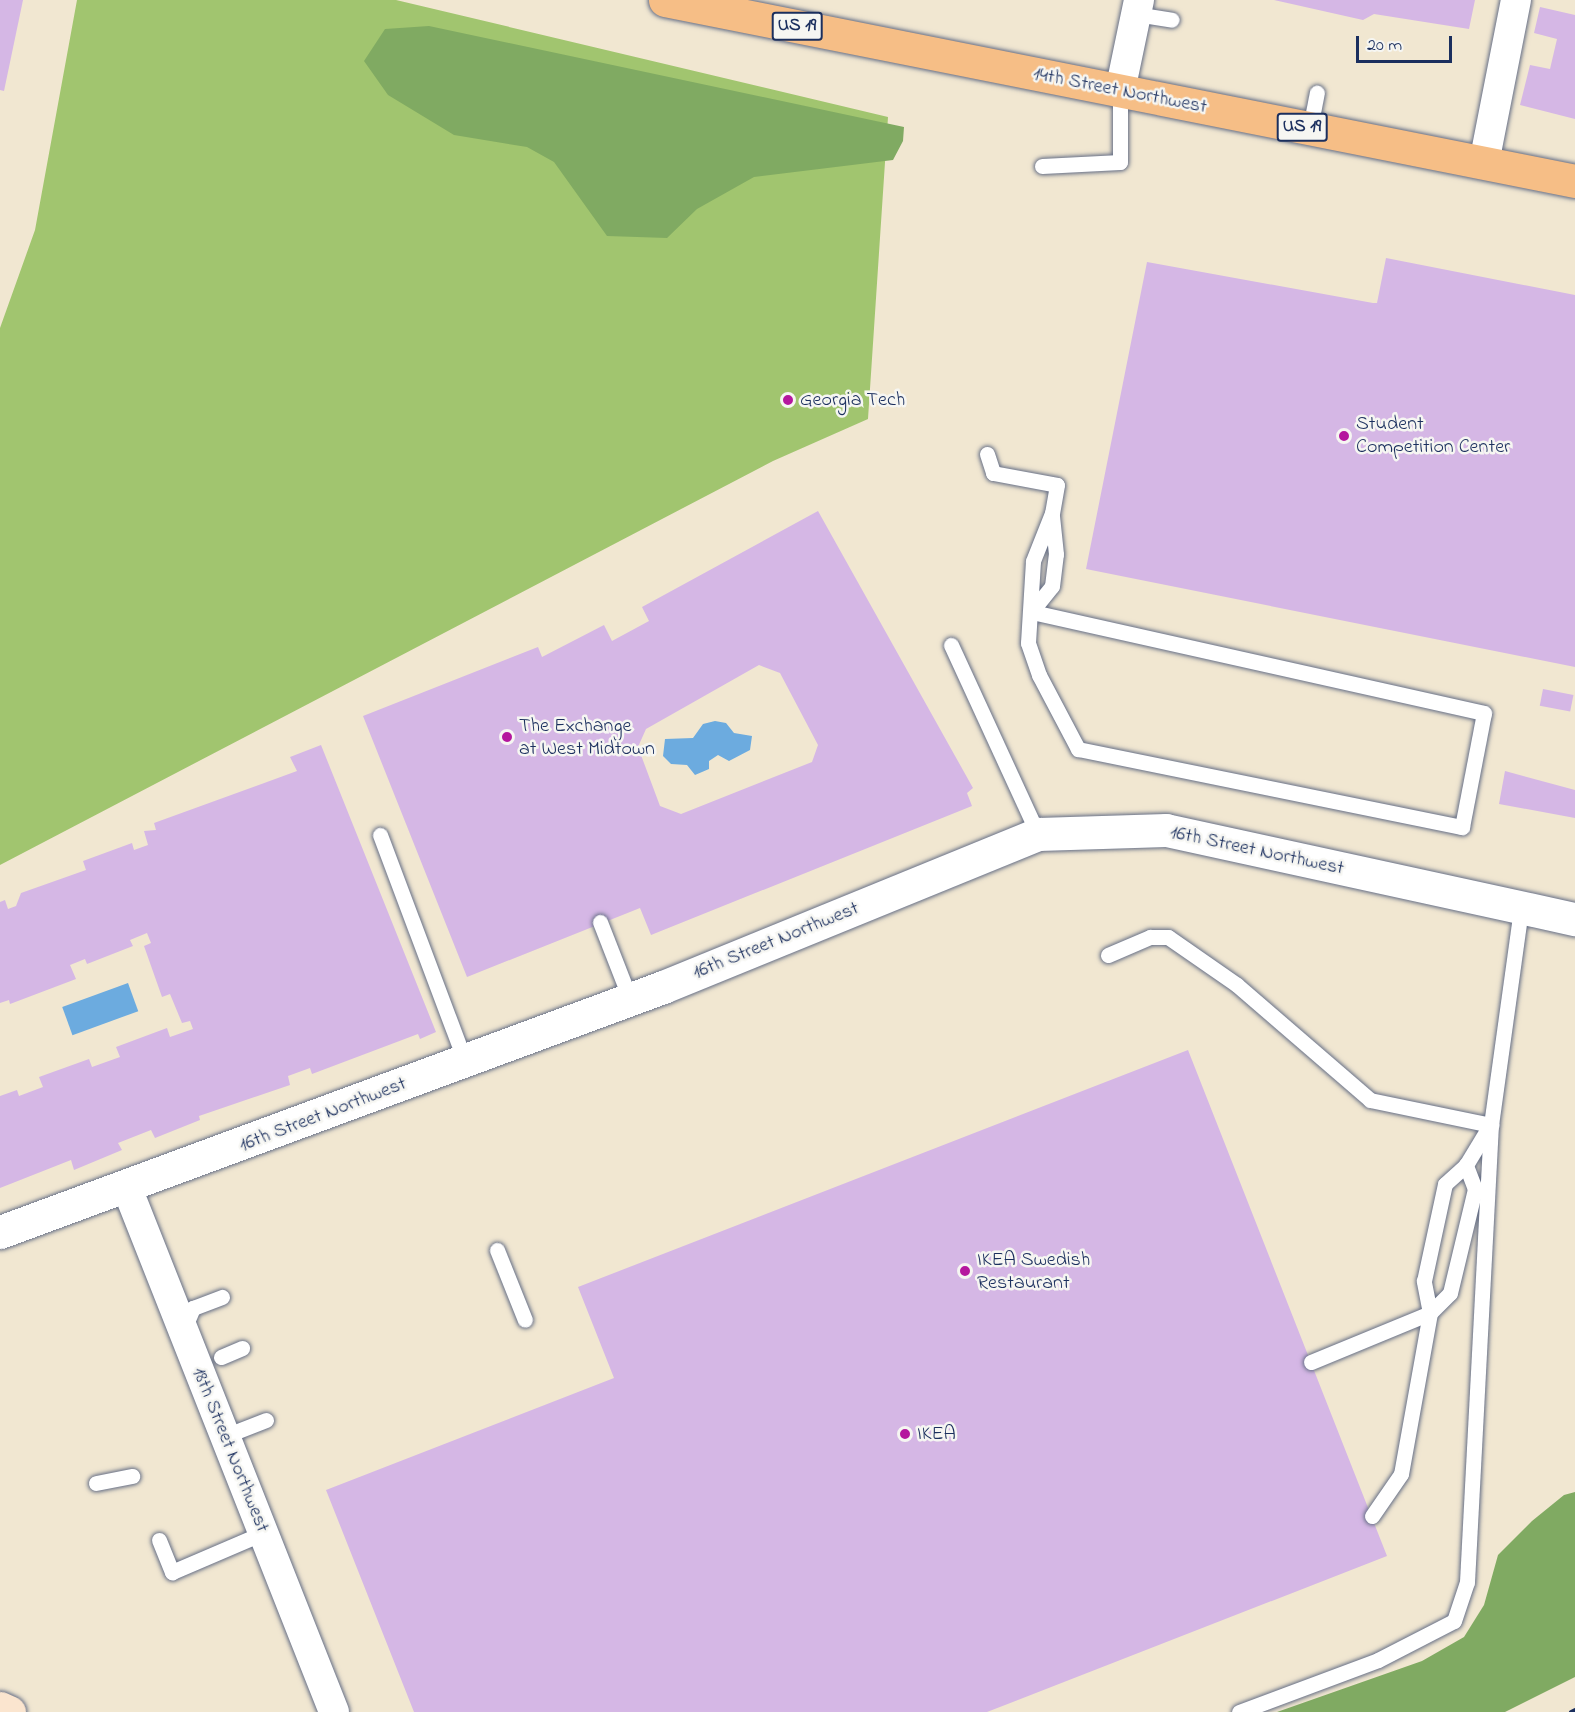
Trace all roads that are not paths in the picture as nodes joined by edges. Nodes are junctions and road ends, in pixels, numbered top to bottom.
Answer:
1 (1516, 0) edge
2 (682, 2) edge
3 (1138, 7) edge
4 (1173, 20) dead end
5 (1120, 91) junction
6 (1317, 93) dead end
7 (1310, 128) junction
8 (1484, 164) junction
9 (1042, 166) dead end
10 (1575, 181) edge
11 (987, 454) dead end
12 (1052, 513) junction
13 (1031, 612) junction
14 (951, 645) dead end
15 (1038, 834) junction
16 (380, 836) dead end
17 (1521, 908) junction
18 (1575, 919) edge
19 (600, 922) dead end
20 (1108, 955) dead end
21 (630, 999) junction
22 (465, 1061) junction
23 (1491, 1125) junction
24 (1466, 1165) junction
25 (127, 1188) junction
26 (0, 1232) edge
27 (497, 1250) dead end
28 (222, 1297) dead end
29 (1430, 1313) junction
30 (525, 1320) dead end
31 (183, 1330) junction
32 (242, 1348) dead end
33 (221, 1357) dead end
34 (1311, 1362) dead end
35 (266, 1420) dead end
36 (225, 1436) junction
37 (132, 1476) dead end
38 (96, 1484) dead end
39 (1372, 1516) dead end
40 (263, 1533) junction
41 (159, 1540) dead end
42 (0, 1708) edge
43 (9, 1712) edge
44 (334, 1712) edge
45 (1239, 1712) edge

1 - 8 street
2 - 5 main road, 14th Street Northwest / US 19
3 - 4 lane
3 - 5 street
5 - 7 main road, 14th Street Northwest / US 19
5 - 9 lane
6 - 7 lane
7 - 8 main road, 14th Street Northwest / US 19
8 - 10 main road, 14th Street Northwest / US 19
11 - 12 lane
12 - 13 lane
12 - 13 lane
13 - 13 lane
14 - 15 lane
15 - 17 street, 16th Street Northwest
15 - 21 street, 16th Street Northwest
16 - 22 lane
17 - 18 street, 16th Street Northwest
17 - 23 lane
19 - 21 lane
20 - 23 lane
21 - 22 street, 16th Street Northwest
22 - 25 street, 16th Street Northwest
23 - 24 lane
23 - 45 lane
24 - 29 lane
24 - 29 lane
25 - 26 street, 16th Street Northwest
25 - 31 street, 18th Street Northwest
27 - 30 lane
28 - 31 lane
29 - 34 lane
29 - 39 lane
31 - 36 street, 18th Street Northwest
32 - 33 lane
35 - 36 lane
36 - 40 street, 18th Street Northwest
37 - 38 lane
40 - 41 lane
40 - 44 street, 18th Street Northwest
42 - 43 main road

